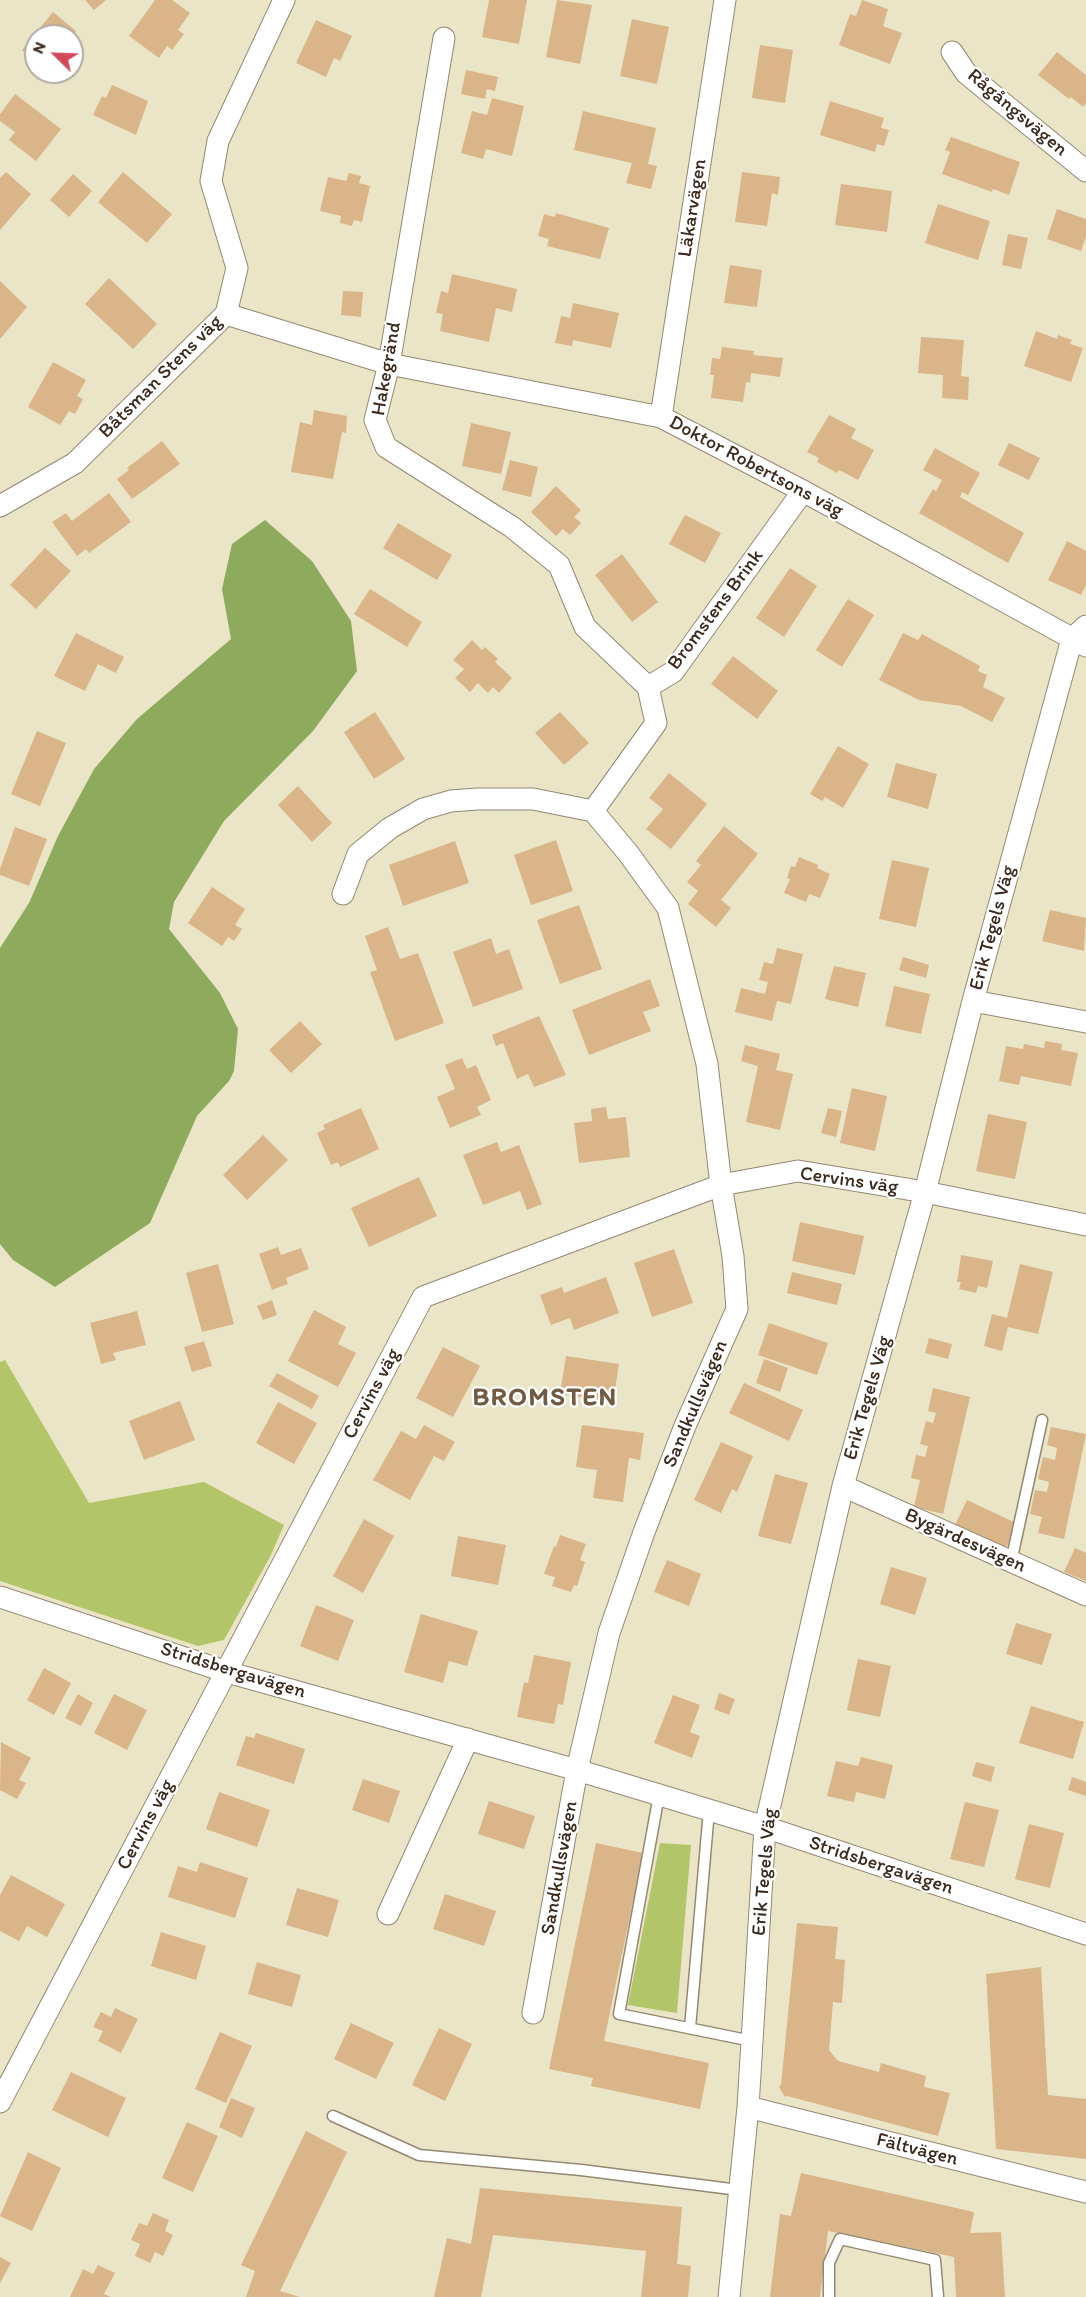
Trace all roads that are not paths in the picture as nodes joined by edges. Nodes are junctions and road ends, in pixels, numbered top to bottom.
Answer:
1 (284, 0) edge
2 (724, 0) edge
3 (444, 38) dead end
4 (952, 52) dead end
5 (1086, 171) edge
6 (226, 314) junction
7 (388, 364) junction
8 (661, 417) junction
9 (803, 491) junction
10 (0, 506) edge
11 (1081, 637) edge
12 (648, 687) junction
13 (593, 811) junction
14 (343, 894) dead end
15 (973, 1001) junction
16 (1086, 1022) edge
17 (721, 1185) junction
18 (926, 1192) junction
19 (1086, 1225) edge
20 (1042, 1420) dead end
21 (843, 1486) junction
22 (1011, 1562) junction
23 (1086, 1595) edge
24 (0, 1597) edge
25 (227, 1672) junction
26 (468, 1739) junction
27 (577, 1770) junction
28 (659, 1795) junction
29 (709, 1810) junction
30 (765, 1827) junction
31 (388, 1914) dead end
32 (1086, 1934) edge
33 (533, 2013) dead end
34 (690, 2028) junction
35 (752, 2041) junction
36 (0, 2102) edge
37 (748, 2107) junction
38 (333, 2116) dead end
39 (739, 2190) junction
40 (1086, 2192) edge
41 (729, 2297) edge
42 (829, 2297) edge
43 (938, 2297) edge

1 - 6 street, Båtsman Stens väg
2 - 8 street, Läkarvägen
3 - 7 street, Hakegränd
4 - 5 street, Rågångsvägen
6 - 7 street, Doktor Robertsons väg
6 - 10 street, Båtsman Stens väg
7 - 8 street, Doktor Robertsons väg
7 - 12 street, Hakegränd
8 - 9 street, Doktor Robertsons väg
9 - 11 street, Doktor Robertsons väg
9 - 12 street, Bromstens Brink
11 - 15 street, Erik Tegels Väg
12 - 13 street
13 - 14 street
13 - 17 street, Sandkullsvägen
15 - 16 street
15 - 18 street, Erik Tegels Väg
17 - 18 street, Cervins väg
17 - 25 street, Cervins väg
17 - 27 street, Sandkullsvägen
18 - 19 street, Cervins väg
18 - 21 street, Erik Tegels Väg
20 - 22 lane
21 - 22 street, Bygärdesvägen
21 - 30 street, Erik Tegels Väg
22 - 23 street, Bygärdesvägen
24 - 25 street, Stridsbergavägen
25 - 26 street, Stridsbergavägen
25 - 36 street, Cervins väg
26 - 27 street, Stridsbergavägen
26 - 31 street
27 - 28 street, Stridsbergavägen
27 - 33 street, Sandkullsvägen
28 - 29 street, Stridsbergavägen
28 - 34 lane
29 - 30 street, Stridsbergavägen
29 - 34 lane
30 - 32 street, Stridsbergavägen
30 - 35 street, Erik Tegels Väg
34 - 35 lane
35 - 37 street, Erik Tegels Väg
37 - 39 street, Erik Tegels Väg
37 - 40 street, Fältvägen
38 - 39 lane
39 - 41 street, Erik Tegels Väg
42 - 43 lane

